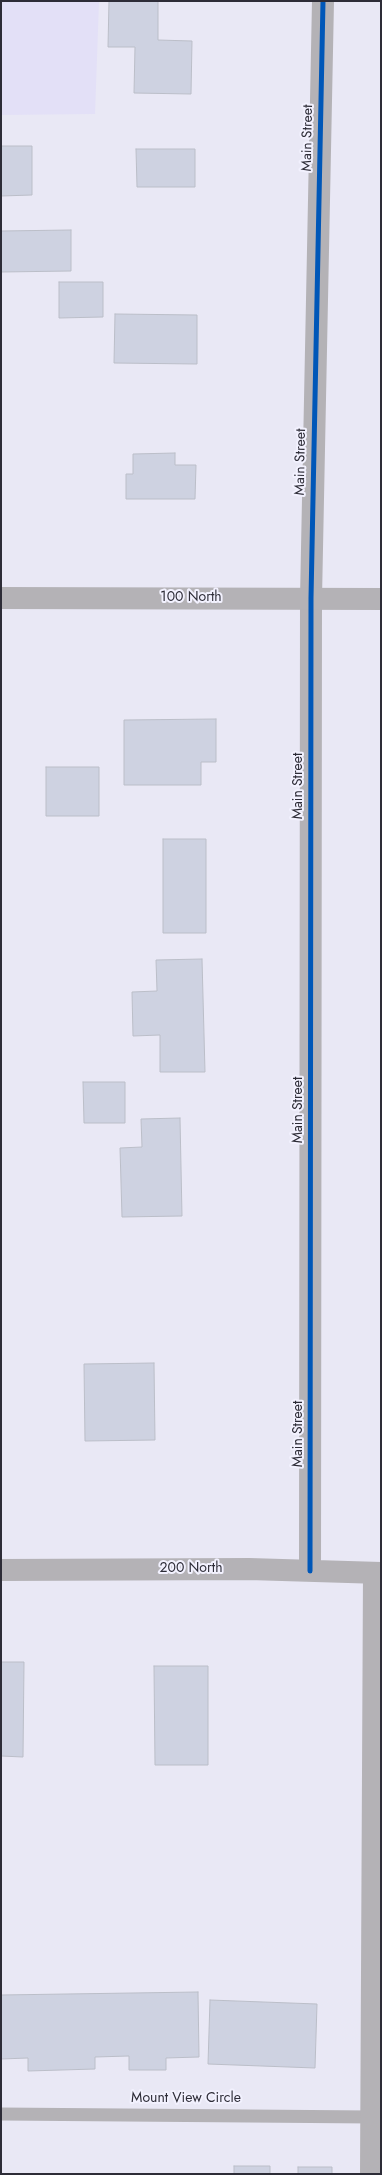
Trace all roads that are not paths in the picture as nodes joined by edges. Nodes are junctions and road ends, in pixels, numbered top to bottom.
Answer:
1 (323, 1) edge
2 (1, 598) edge
3 (311, 598) junction
4 (381, 599) edge
5 (1, 1570) edge
6 (310, 1570) junction
7 (377, 1573) edge
8 (1, 2114) edge
9 (372, 2117) junction
10 (371, 2174) edge

1 - 3 street, Main Street
2 - 3 street, 100 North
3 - 4 street, 100 North
3 - 6 street, Main Street
5 - 6 street, 200 North
6 - 7 street, 200 North
7 - 9 street
8 - 9 lane, Mount View Circle
9 - 10 street

